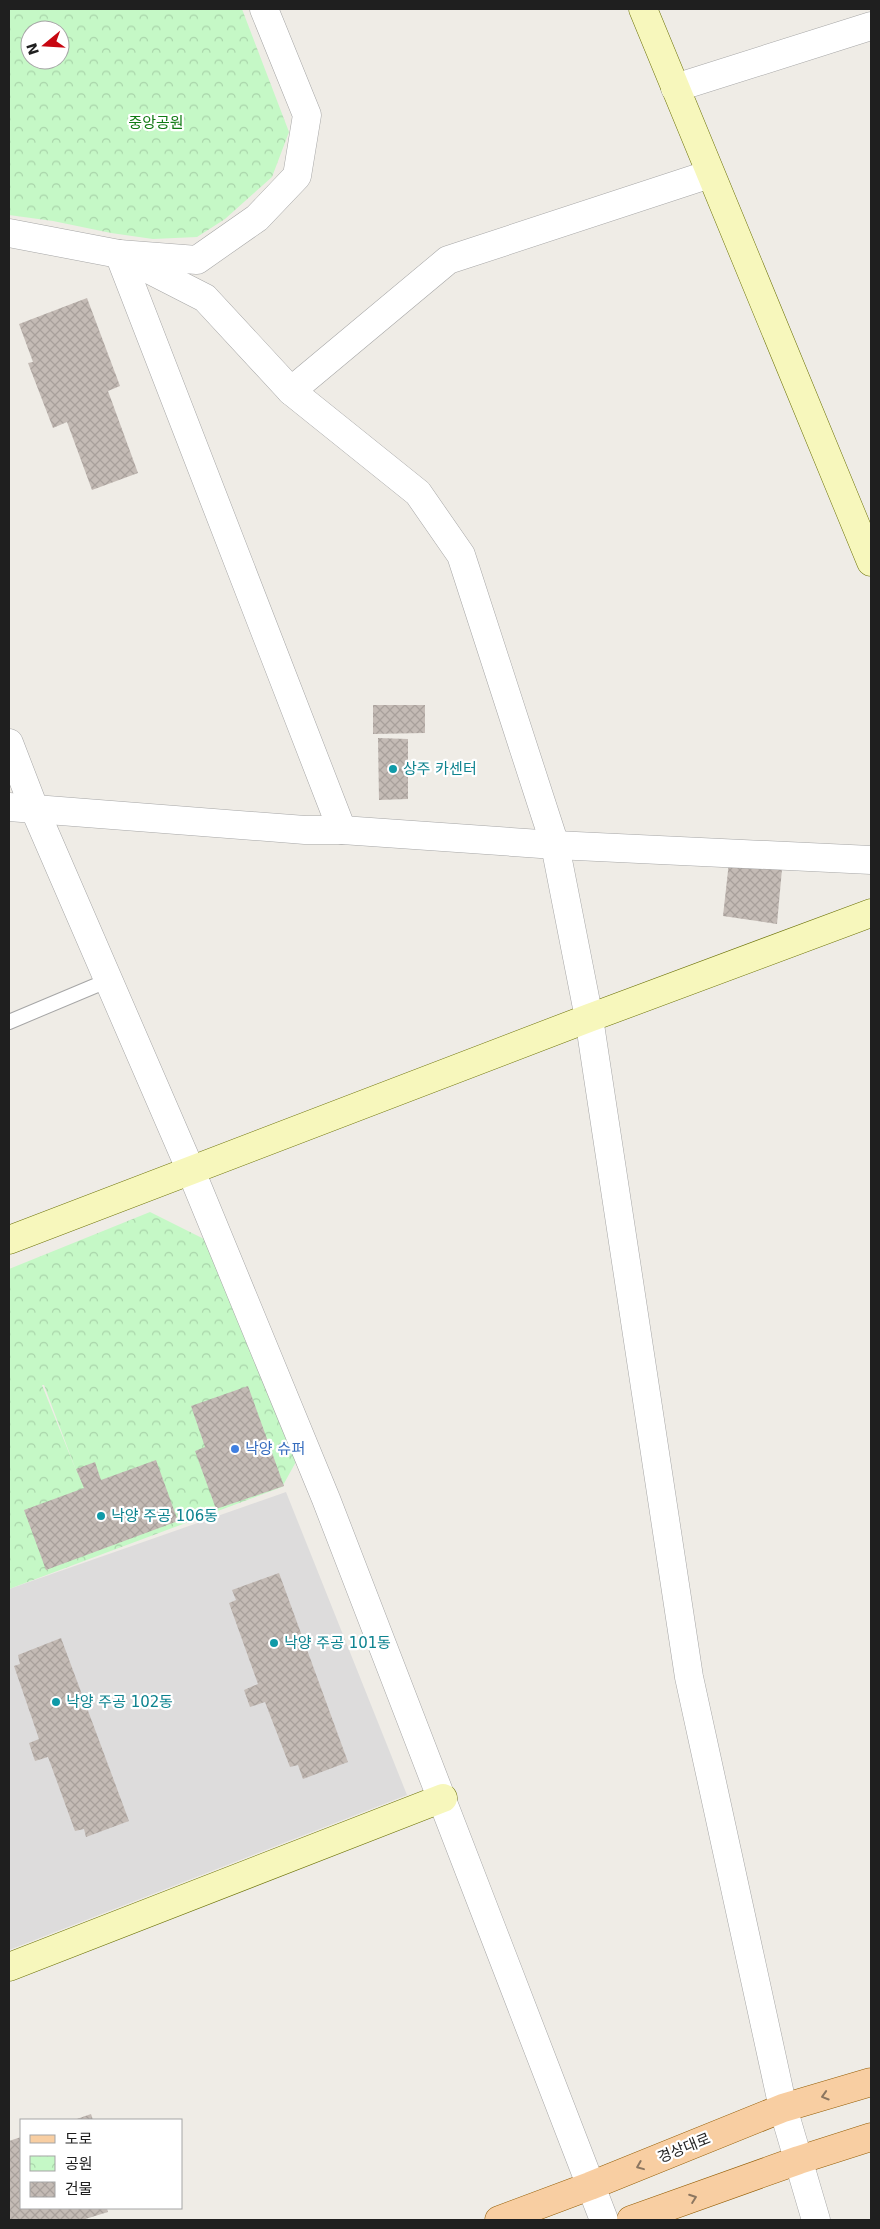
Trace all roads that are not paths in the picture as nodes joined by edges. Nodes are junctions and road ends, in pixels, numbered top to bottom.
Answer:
1 (264, 9) edge
2 (643, 9) edge
3 (871, 26) edge
4 (675, 88) junction
5 (710, 174) junction
6 (9, 233) edge
7 (119, 254) junction
8 (291, 391) junction
9 (871, 562) edge
10 (9, 743) edge
11 (22, 807) edge
12 (342, 830) junction
13 (555, 844) junction
14 (871, 860) edge
15 (871, 913) edge
16 (108, 980) junction
17 (589, 1018) junction
18 (9, 1022) edge
19 (191, 1171) junction
20 (9, 1240) edge
21 (443, 1798) junction
22 (9, 1967) edge
23 (871, 2082) edge
24 (783, 2108) junction
25 (871, 2138) edge
26 (799, 2160) junction
27 (590, 2186) junction
28 (499, 2220) edge
29 (604, 2220) edge
30 (631, 2220) edge
31 (816, 2220) edge

1 - 7 street
2 - 4 street
3 - 4 street
4 - 5 street
5 - 8 street
5 - 9 street
6 - 7 street
7 - 8 street
7 - 12 street
8 - 13 street
10 - 11 street
11 - 12 street
11 - 16 street
12 - 13 street
13 - 14 street
13 - 17 street
15 - 17 street
16 - 18 lane
16 - 19 street
17 - 19 street
17 - 24 street
19 - 20 street
19 - 21 street
21 - 22 street
21 - 27 street
23 -> 24 main road, 경상대로
24 - 26 street
24 -> 27 main road, 경상대로
25 - 26 main road
30 -> 26 main road
26 - 31 street
27 - 28 main road, 경상대로
27 - 29 street

